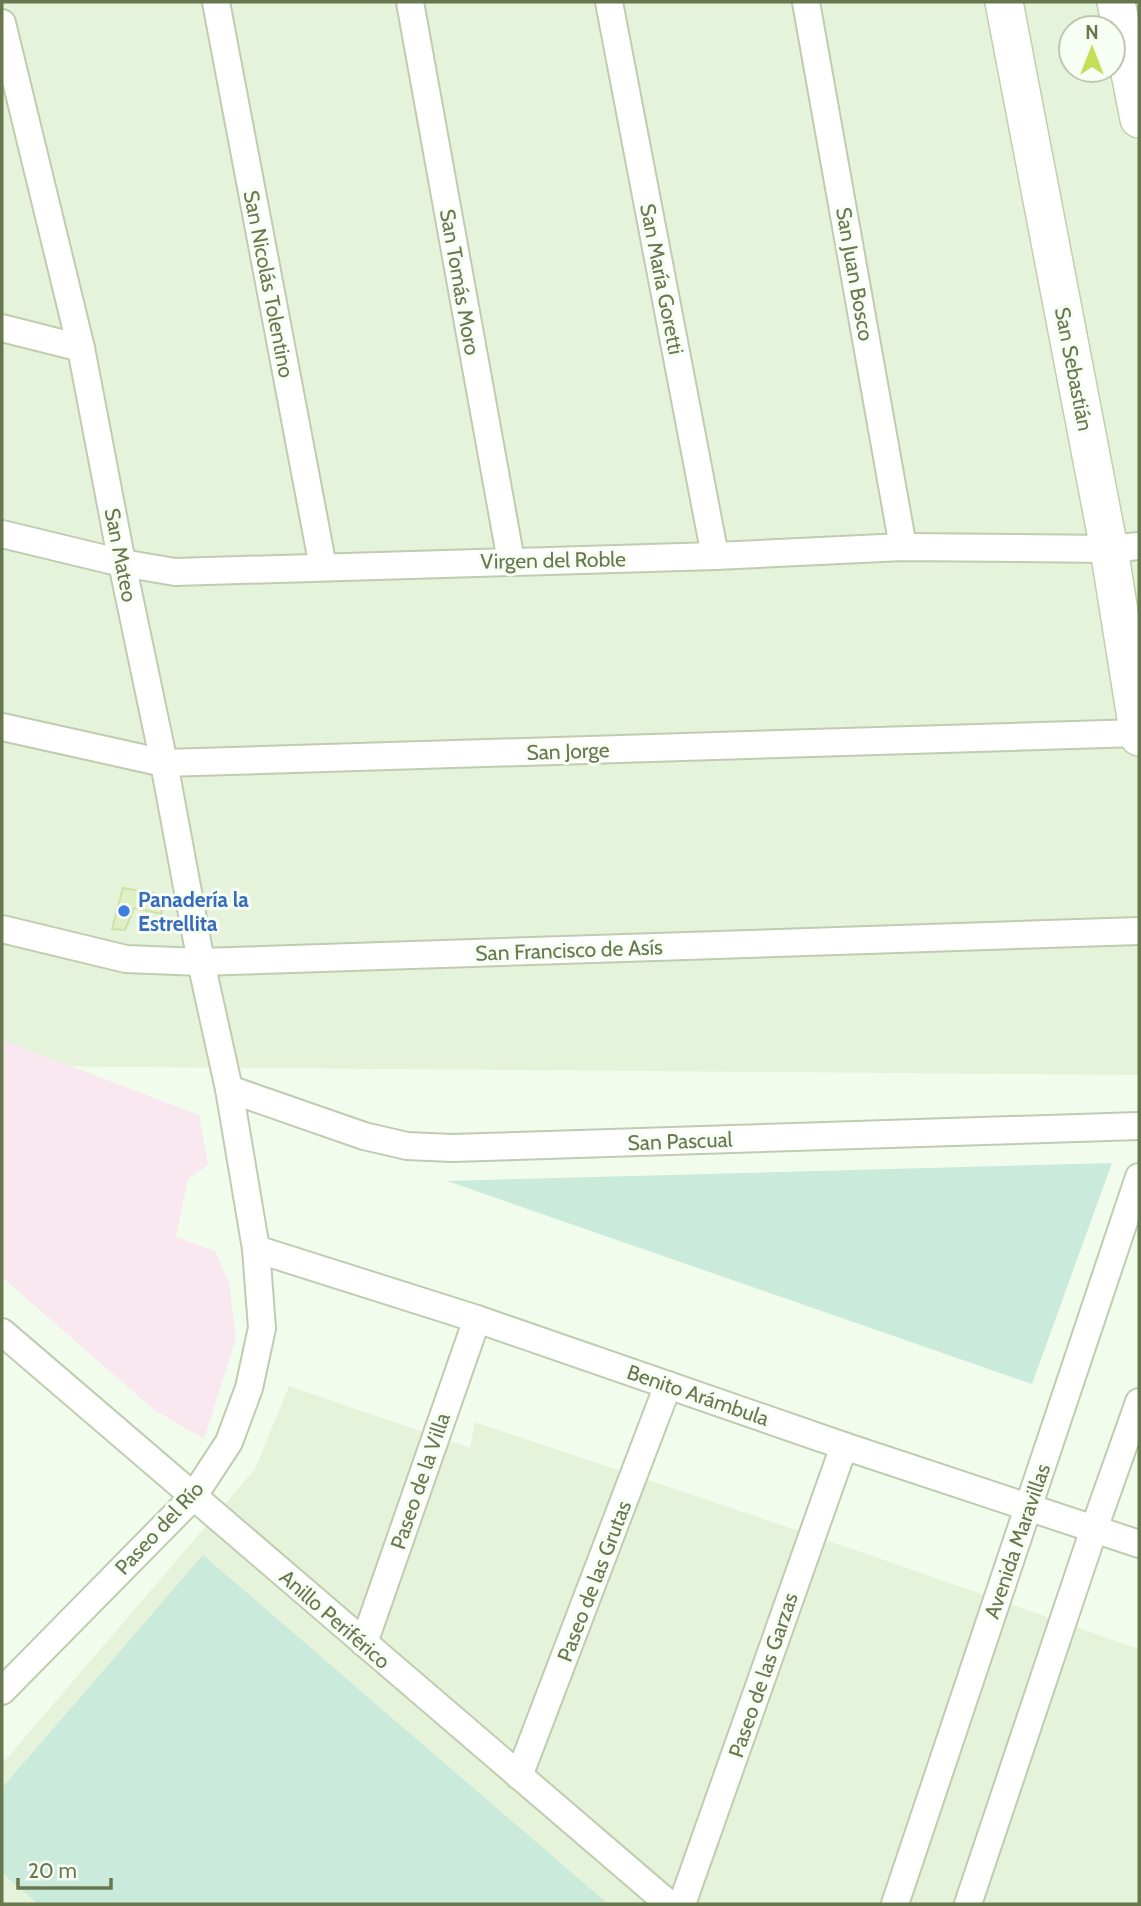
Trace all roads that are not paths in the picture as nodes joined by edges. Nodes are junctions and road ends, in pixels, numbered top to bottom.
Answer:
1 (216, 2) edge
2 (410, 2) edge
3 (609, 2) edge
4 (806, 2) edge
5 (1003, 2) edge
6 (1116, 2) edge
7 (2, 23) edge
8 (1139, 119) edge
9 (2, 328) edge
10 (81, 348) junction
11 (2, 534) edge
12 (903, 547) junction
13 (1124, 548) edge
14 (715, 556) junction
15 (511, 562) junction
16 (122, 563) junction
17 (323, 567) junction
18 (2, 727) edge
19 (1139, 735) edge
20 (164, 764) junction
21 (2, 929) edge
22 (1139, 931) edge
23 (201, 962) junction
24 (229, 1089) junction
25 (1139, 1126) edge
26 (1139, 1177) edge
27 (256, 1248) junction
28 (477, 1320) junction
29 (2, 1332) edge
30 (668, 1385) junction
31 (1139, 1402) edge
32 (844, 1446) junction
33 (193, 1497) junction
34 (1028, 1507) junction
35 (1094, 1529) junction
36 (1139, 1544) edge
37 (364, 1643) junction
38 (2, 1691) edge
39 (519, 1776) junction
40 (668, 1904) edge
41 (682, 1904) edge
42 (895, 1904) edge
43 (968, 1904) edge

1 - 17 street, San Nicolás Tolentino
2 - 15 street, San Tomás Moro
3 - 14 street, San María Goretti
4 - 12 street, San Juan Bosco
5 - 13 main road, San Sebastián
6 - 8 main road
7 - 10 street, San Mateo
9 - 10 street
10 - 16 street, San Mateo
11 - 16 street, Virgen del Roble
12 - 13 street, Virgen del Roble
12 - 14 street, Virgen del Roble
13 - 19 main road, San Sebastián
14 - 15 street, Virgen del Roble
15 - 17 street, Virgen del Roble
16 - 17 street, Virgen del Roble
16 - 20 street, San Mateo
18 - 20 street, San Jorge
19 - 20 street, San Jorge
20 - 23 street, San Mateo
21 - 23 street, San Francisco de Asís
22 - 23 street, San Francisco de Asís
23 - 24 street, San Mateo
24 - 25 street, San Pascual
24 - 27 street, Paseo del Río
26 - 34 street, Avenida Maravillas
27 - 28 street, Benito Arámbula
27 - 33 street, Paseo del Río
28 - 30 street, Benito Arámbula
28 - 37 street, Paseo de la Villa
29 - 33 street, Anillo Periférico
30 - 32 street, Benito Arámbula
30 - 39 street, Paseo de las Grutas
31 - 35 street
32 - 34 street, Benito Arámbula
32 - 41 street, Paseo de las Garzas
33 - 37 street, Anillo Periférico
33 - 38 street, Paseo del Río
34 - 35 street, Benito Arámbula
34 - 42 street, Avenida Maravillas
35 - 36 street, Benito Arámbula
35 - 43 street
37 - 39 street, Anillo Periférico
39 - 40 street, Anillo Periférico

